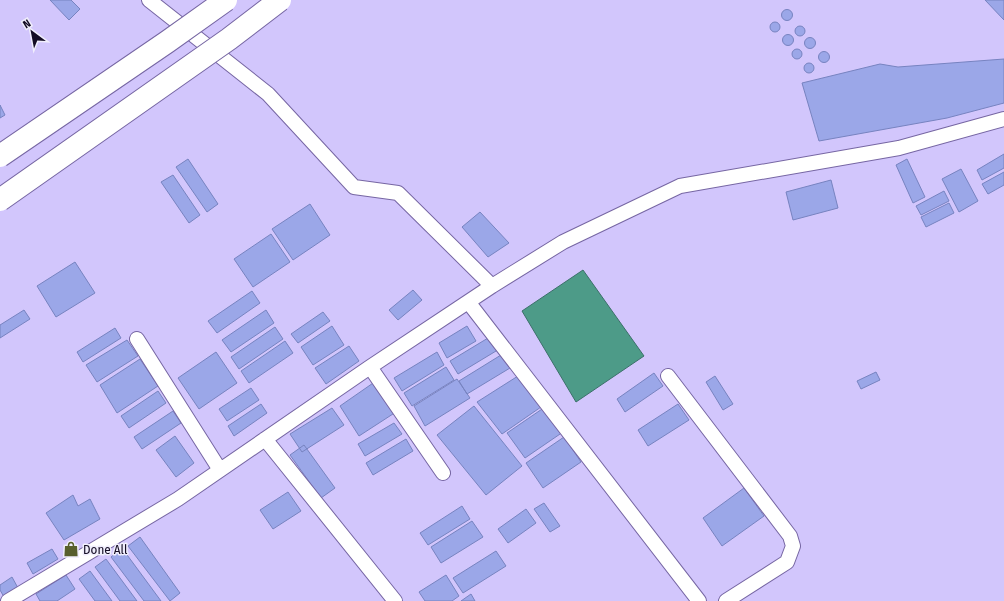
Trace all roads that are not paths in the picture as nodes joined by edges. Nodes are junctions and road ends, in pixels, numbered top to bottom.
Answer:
1 (150, 0) edge
2 (226, 0) edge
3 (280, 0) edge
4 (1004, 119) edge
5 (0, 156) edge
6 (0, 200) edge
7 (492, 286) junction
8 (469, 303) junction
9 (137, 338) dead end
10 (370, 367) junction
11 (668, 376) dead end
12 (265, 439) junction
13 (220, 470) junction
14 (443, 474) dead end
15 (8, 601) edge
16 (395, 601) edge
17 (699, 601) edge
18 (726, 601) edge

1 - 7 street
2 - 5 main road, bridge
3 - 6 main road, bridge
4 - 7 street
7 - 8 street
8 - 10 street
8 - 17 street
9 - 13 street
10 - 12 street
10 - 14 street
11 - 18 street
12 - 13 street
12 - 16 street
13 - 15 street

